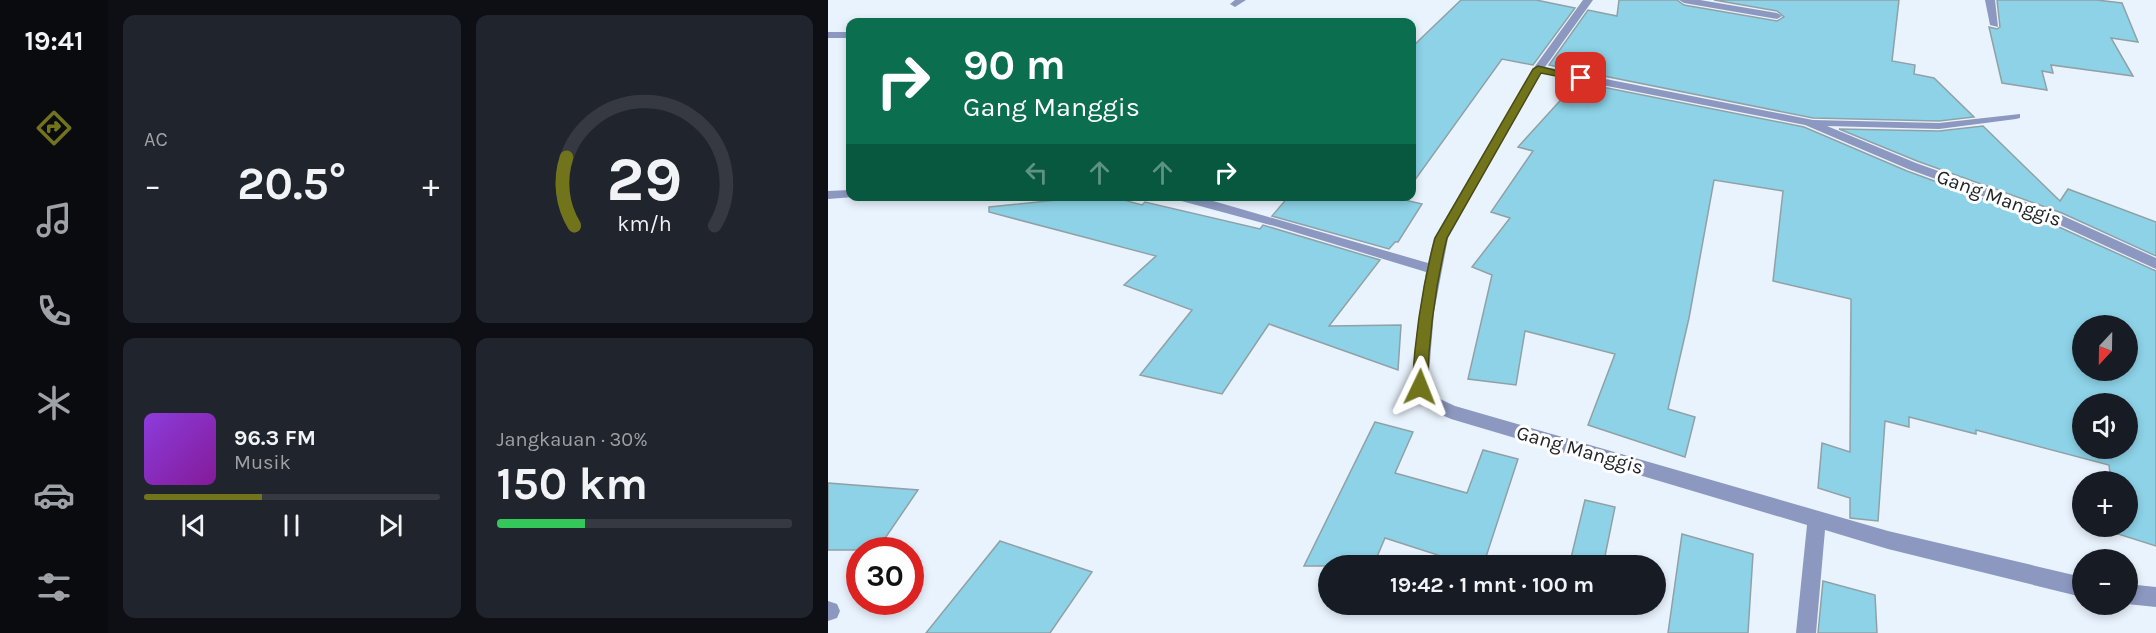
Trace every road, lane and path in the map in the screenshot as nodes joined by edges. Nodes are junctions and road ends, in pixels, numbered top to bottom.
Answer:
1 (1588, 0) edge
2 (1684, 0) edge
3 (1990, 0) edge
4 (1777, 16) dead end
5 (1995, 25) dead end
6 (828, 35) edge
7 (846, 35) edge
8 (1538, 69) junction
9 (2016, 116) dead end
10 (1808, 122) junction
11 (846, 194) edge
12 (828, 195) edge
13 (1198, 201) edge
14 (2156, 264) edge
15 (1433, 269) junction
16 (1817, 520) junction
17 (2072, 585) edge
18 (2138, 595) edge
19 (2156, 597) edge
20 (1806, 633) edge

1 - 8 street, Gang Manggis
2 - 4 street
3 - 5 street
6 - 7 street
8 - 10 street, Gang Manggis
8 - 15 street, Gang Manggis
9 - 10 street, Gang Manggis
10 - 14 street, Gang Manggis
11 - 12 street
13 - 15 street
15 - 16 street, Gang Manggis
16 - 17 street, Gang Manggis
16 - 20 street
18 - 19 street

